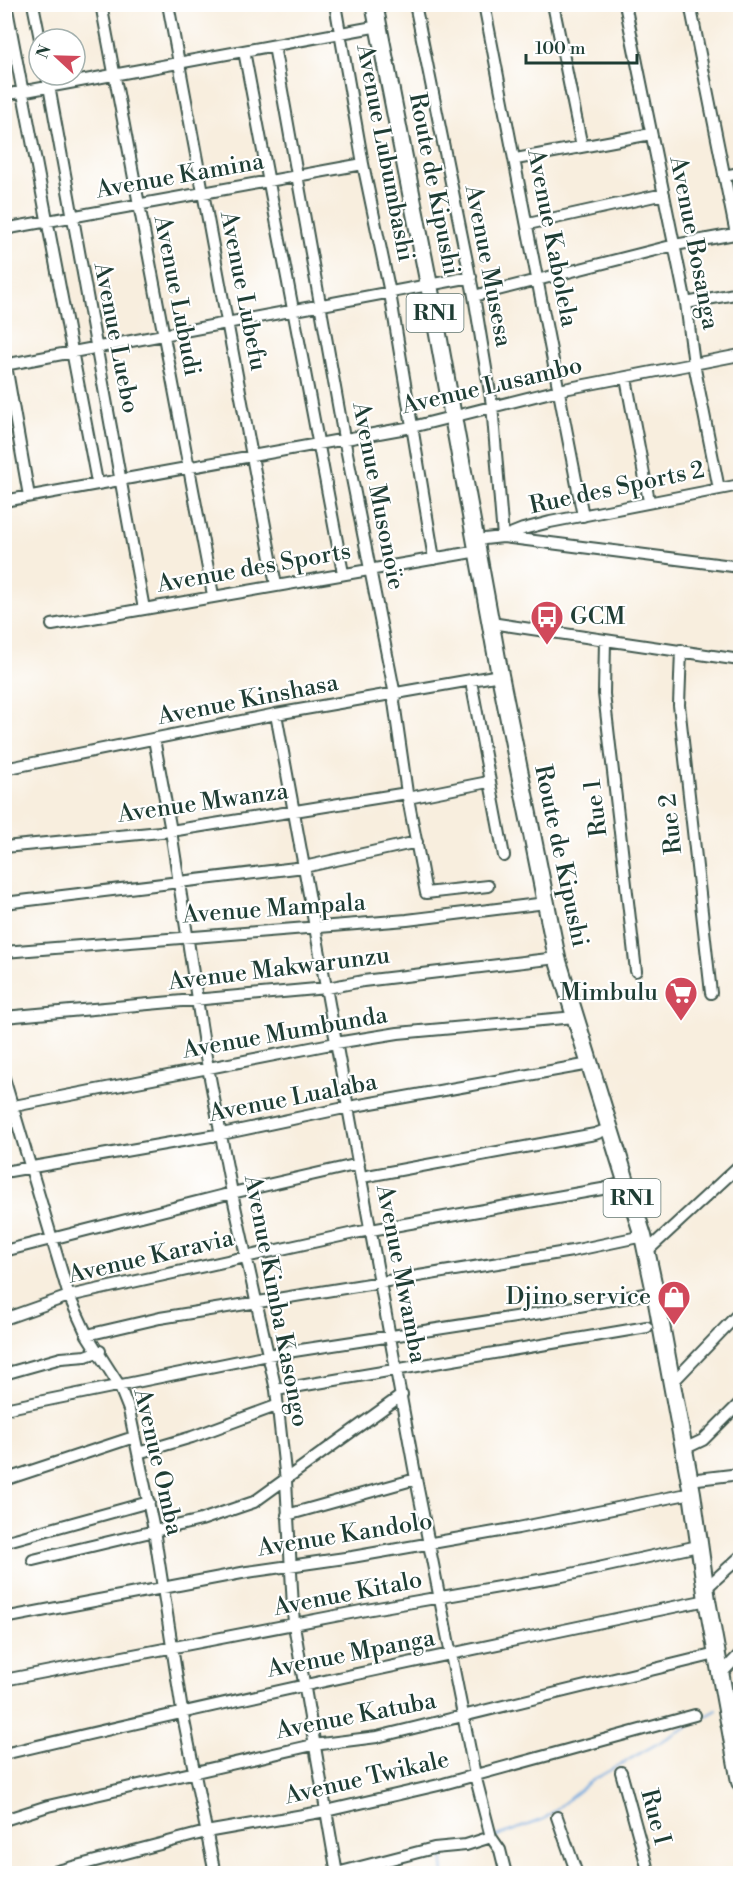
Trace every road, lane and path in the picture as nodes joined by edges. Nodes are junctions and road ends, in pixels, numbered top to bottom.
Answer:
1 (6, 4) edge
2 (33, 4) edge
3 (101, 4) edge
4 (168, 4) edge
5 (335, 4) edge
6 (374, 4) edge
7 (415, 4) edge
8 (484, 4) edge
9 (553, 4) edge
10 (625, 4) edge
11 (690, 4) edge
12 (379, 26) junction
13 (38, 27) edge
14 (341, 33) junction
15 (274, 46) junction
16 (244, 51) junction
17 (179, 62) junction
18 (114, 75) junction
19 (87, 80) edge
20 (49, 87) joint
21 (24, 91) junction
22 (4, 95) edge
23 (651, 134) junction
24 (582, 147) junction
25 (516, 159) junction
26 (363, 164) junction
27 (741, 173) edge
28 (724, 176) junction
29 (297, 177) junction
30 (268, 182) junction
31 (202, 194) junction
32 (664, 195) junction
33 (138, 205) junction
34 (72, 217) junction
35 (46, 220) junction
36 (528, 224) junction
37 (4, 229) edge
38 (738, 233) edge
39 (675, 245) junction
40 (471, 278) junction
41 (538, 282) junction
42 (429, 285) junction
43 (741, 292) edge
44 (390, 293) junction
45 (474, 296) junction
46 (686, 303) junction
47 (321, 306) junction
48 (295, 312) junction
49 (229, 323) junction
50 (163, 334) junction
51 (95, 346) junction
52 (72, 350) junction
53 (741, 355) edge
54 (5, 361) edge
55 (694, 364) junction
56 (626, 378) junction
57 (559, 390) junction
58 (492, 405) junction
59 (454, 416) junction
60 (412, 427) junction
61 (344, 438) junction
62 (319, 443) junction
63 (253, 455) junction
64 (188, 467) junction
65 (122, 480) junction
66 (97, 482) junction
67 (741, 485) edge
68 (719, 489) junction
69 (29, 496) junction
70 (4, 501) edge
71 (650, 501) junction
72 (583, 516) junction
73 (503, 537) junction
74 (476, 545) junction
75 (434, 559) junction
76 (741, 567) edge
77 (372, 568) junction
78 (343, 573) junction
79 (276, 585) junction
80 (213, 595) junction
81 (144, 609) junction
82 (491, 623) junction
83 (52, 624) dead end
84 (605, 640) junction
85 (681, 650) junction
86 (741, 660) edge
87 (500, 675) junction
88 (471, 681) junction
89 (395, 695) junction
90 (276, 714) junction
91 (154, 739) junction
92 (4, 769) edge
93 (488, 782) junction
94 (407, 795) junction
95 (293, 812) junction
96 (171, 831) junction
97 (417, 842) junction
98 (4, 847) edge
99 (504, 856) dead end
100 (304, 867) junction
101 (179, 884) junction
102 (488, 886) dead end
103 (4, 903) edge
104 (546, 903) junction
105 (314, 928) junction
106 (187, 937) junction
107 (4, 952) edge
108 (557, 958) junction
109 (636, 971) dead end
110 (327, 988) junction
111 (711, 993) dead end
112 (197, 1001) junction
113 (4, 1017) edge
114 (574, 1017) junction
115 (336, 1043) junction
116 (590, 1064) junction
117 (208, 1066) junction
118 (4, 1078) edge
119 (9, 1107) edge
120 (349, 1107) junction
121 (611, 1128) junction
122 (222, 1134) junction
123 (359, 1164) junction
124 (741, 1165) edge
125 (30, 1166) junction
126 (4, 1172) edge
127 (362, 1178) junction
128 (627, 1182) junction
129 (232, 1193) junction
130 (372, 1231) junction
131 (51, 1238) junction
132 (645, 1244) junction
133 (4, 1251) edge
134 (246, 1257) junction
135 (380, 1280) junction
136 (655, 1292) junction
137 (69, 1296) junction
138 (257, 1302) junction
139 (741, 1312) edge
140 (4, 1319) edge
141 (647, 1327) dead end
142 (87, 1335) junction
143 (390, 1335) junction
144 (100, 1351) junction
145 (268, 1355) junction
146 (398, 1369) junction
147 (4, 1374) edge
148 (672, 1383) junction
149 (119, 1384) junction
150 (276, 1390) junction
151 (402, 1395) junction
152 (741, 1402) edge
153 (276, 1406) junction
154 (4, 1409) edge
155 (134, 1437) junction
156 (684, 1449) junction
157 (138, 1454) junction
158 (741, 1474) edge
159 (416, 1479) junction
160 (4, 1480) edge
161 (286, 1481) junction
162 (690, 1486) junction
163 (149, 1502) junction
164 (287, 1515) junction
165 (154, 1530) junction
166 (4, 1542) edge
167 (429, 1542) junction
168 (698, 1546) junction
169 (741, 1557) edge
170 (33, 1560) dead end
171 (291, 1564) junction
172 (164, 1588) junction
173 (706, 1595) junction
174 (439, 1598) junction
175 (4, 1618) edge
176 (294, 1625) junction
177 (171, 1649) junction
178 (716, 1654) junction
179 (741, 1654) edge
180 (453, 1655) junction
181 (720, 1676) junction
182 (4, 1680) edge
183 (304, 1684) junction
184 (182, 1711) junction
185 (464, 1715) junction
186 (695, 1715) dead end
187 (313, 1745) junction
188 (4, 1754) edge
189 (739, 1760) edge
190 (195, 1772) junction
191 (621, 1772) dead end
192 (475, 1775) junction
193 (741, 1782) edge
194 (326, 1811) junction
195 (557, 1817) dead end
196 (4, 1820) edge
197 (206, 1832) junction
198 (492, 1838) junction
199 (336, 1873) edge
200 (45, 1874) edge
201 (215, 1874) edge
202 (506, 1874) edge
203 (577, 1874) edge
204 (649, 1874) edge

1 - 21 street, Avenue Luebo
2 - 13 street
3 - 18 street, Avenue Lubudi
4 - 17 street, Avenue Lubefu
5 - 14 street, Avenue Lubumbashi
6 - 12 highway, Route de Kipushi / RN1
7 - 40 street, Avenue Musesa
8 - 25 street, Avenue Kabolela
9 - 24 street
10 - 23 street, Avenue Bosanga
11 - 28 street
12 - 14 street
12 - 42 highway, Route de Kipushi / RN1
14 - 15 street
14 - 26 street, Avenue Lubumbashi
15 - 16 street
15 - 29 street, Avenue Musonoïe
16 - 17 street
16 - 30 street, Avenue Musonoïe
17 - 18 street
17 - 31 street, Avenue Lubefu
18 - 19 street
18 - 33 street, Avenue Lubudi
20 - 21 street
20 - 34 street, Avenue Luebo
21 - 22 street
21 - 35 street, Avenue Luebo
23 - 24 street
23 - 32 street, Avenue Bosanga
24 - 25 street
25 - 36 street, Avenue Kabolela
26 - 29 street, Avenue Kamina
26 - 44 street, Avenue Lubumbashi
27 - 28 street
28 - 38 street
29 - 30 street, Avenue Kamina
29 - 47 street, Avenue Musonoïe
30 - 31 street, Avenue Kamina
30 - 48 street, Avenue Musonoïe
31 - 33 street, Avenue Kamina
31 - 49 street, Avenue Lubefu
32 - 36 street
32 - 39 street, Avenue Bosanga
33 - 34 street, Avenue Kamina
33 - 50 street, Avenue Lubudi
34 - 35 street, Avenue Kamina
34 - 51 street, Avenue Luebo
35 - 37 street, Avenue Kamina
35 - 52 street, Avenue Luebo
36 - 41 street, Avenue Kabolela
38 - 39 street
39 - 41 street
39 - 46 street, Avenue Bosanga
40 - 42 street
40 - 45 street, Avenue Musesa
41 - 45 street
41 - 57 street, Avenue Kabolela
42 - 44 street
42 - 59 highway, Route de Kipushi / RN1
43 - 46 street
44 - 47 street
44 - 60 street, Avenue Lubumbashi
45 - 58 street, Avenue Musesa
46 - 55 street, Avenue Bosanga
47 - 48 street
47 - 61 street, Avenue Musonoïe
48 - 49 street
48 - 62 street, Avenue Musonoïe
49 - 50 street
49 - 63 street, Avenue Lubefu
50 - 51 street
50 - 64 street, Avenue Lubudi
51 - 52 street
51 - 65 street, Avenue Luebo
52 - 54 street
52 - 66 street, Avenue Luebo
53 - 55 street, Avenue Lusambo
54 - 69 street
55 - 56 street, Avenue Lusambo
55 - 68 street, Avenue Bosanga
56 - 57 street, Avenue Lusambo
56 - 71 street
57 - 58 street, Avenue Lusambo
57 - 72 street, Avenue Kabolela
58 - 59 street, Avenue Lusambo
58 - 73 street, Avenue Musesa
59 - 60 street, Avenue Lusambo
59 - 74 highway, Route de Kipushi / RN1
60 - 61 street, Avenue Lusambo
60 - 75 street, Avenue Lubumbashi
61 - 62 street, Avenue Lusambo
61 - 77 street, Avenue Musonoïe
62 - 63 street, Avenue Lusambo
62 - 78 street, Avenue Musonoïe
63 - 64 street, Avenue Lusambo
63 - 79 street, Avenue Lubefu
64 - 65 street, Avenue Lusambo
64 - 80 street, Avenue Lubudi
65 - 66 street, Avenue Lusambo
65 - 81 street, Avenue Luebo
66 - 69 street, Avenue Lusambo
67 - 68 street, Rue des Sports 2
68 - 71 street, Rue des Sports 2
69 - 70 street, Avenue Lusambo
71 - 72 street, Rue des Sports 2
72 - 73 street, Rue des Sports 2
73 - 74 street, Avenue des Sports
73 - 76 street, Avenue des Sports
74 - 75 street, Avenue des Sports
74 - 82 highway, Route de Kipushi / RN1
75 - 77 street, Avenue des Sports
77 - 78 street, Avenue des Sports
77 - 89 street, Avenue Musonoïe
78 - 79 street, Avenue des Sports
79 - 80 street, Avenue des Sports
80 - 81 street, Avenue des Sports
81 - 83 street, Avenue des Sports
82 - 84 street
82 - 87 highway, Route de Kipushi / RN1
84 - 85 street
84 - 109 street, Rue 1
85 - 86 street
85 - 111 street, Rue 2
87 - 88 street, Avenue Kinshasa
87 - 104 highway, Route de Kipushi / RN1
88 - 89 street, Avenue Kinshasa
88 - 93 street
89 - 90 street, Avenue Kinshasa
89 - 94 street, Avenue Musonoïe
90 - 91 street, Avenue Kinshasa
90 - 95 street, Avenue Mwamba
91 - 92 street, Avenue Kinshasa
91 - 96 street, Avenue Kimba Kasongo
93 - 94 street, Avenue Mwanza
93 - 99 street
94 - 95 street, Avenue Mwanza
94 - 97 street, Avenue Musonoïe
95 - 96 street, Avenue Mwanza
95 - 100 street, Avenue Mwamba
96 - 98 street, Avenue Mwanza
96 - 101 street, Avenue Kimba Kasongo
97 - 100 street
97 - 102 street, Avenue Musonoïe
100 - 101 street
100 - 105 street, Avenue Mwamba
101 - 103 street
101 - 106 street, Avenue Kimba Kasongo
104 - 105 street, Avenue Mampala
104 - 108 highway, Route de Kipushi / RN1
105 - 106 street, Avenue Mampala
105 - 110 street, Avenue Mwamba
106 - 107 street, Avenue Mampala
106 - 112 street, Avenue Kimba Kasongo
108 - 110 street, Avenue Makwarunzu
108 - 114 highway, Route de Kipushi / RN1
110 - 112 street, Avenue Makwarunzu
110 - 115 street, Avenue Mwamba
112 - 113 street, Avenue Makwarunzu
112 - 117 street, Avenue Kimba Kasongo
114 - 115 street, Avenue Mumbunda
114 - 116 highway, Route de Kipushi / RN1
115 - 117 street, Avenue Mumbunda
115 - 120 street, Avenue Mwamba
116 - 120 street, Avenue Lualaba
116 - 121 highway, Route de Kipushi / RN1
117 - 119 street, Avenue Mumbunda
117 - 122 street, Avenue Kimba Kasongo
118 - 119 street, Avenue Omba
119 - 125 street, Avenue Omba
120 - 122 street, Avenue Lualaba
120 - 123 street, Avenue Mwamba
121 - 127 street
121 - 128 highway, Route de Kipushi / RN1
122 - 125 street, Avenue Lualaba
122 - 129 street, Avenue Kimba Kasongo
123 - 127 street, Avenue Mwamba
123 - 129 street
124 - 132 street
125 - 126 street, Avenue Lualaba
125 - 131 street, Avenue Omba
127 - 130 street, Avenue Mwamba
128 - 130 street, Avenue Karavia
128 - 132 highway, Route de Kipushi / RN1
129 - 131 street
129 - 134 street, Avenue Kimba Kasongo
130 - 134 street, Avenue Karavia
130 - 135 street, Avenue Mwamba
131 - 133 street
131 - 137 street, Avenue Omba
132 - 135 street
132 - 136 highway, Route de Kipushi / RN1
134 - 137 street, Avenue Karavia
134 - 138 street, Avenue Kimba Kasongo
135 - 138 street
135 - 143 street, Avenue Mwamba
136 - 143 street
136 - 148 highway, Route de Kipushi / RN1
137 - 140 street, Avenue Karavia
137 - 142 street, Avenue Omba
138 - 142 street
138 - 145 street, Avenue Kimba Kasongo
139 - 148 street
141 - 146 street
142 - 144 street, Avenue Omba
143 - 145 street
143 - 146 street, Avenue Mwamba
144 - 147 street
144 - 149 street, Avenue Omba
145 - 149 street
145 - 150 street, Avenue Kimba Kasongo
146 - 150 street
146 - 151 street, Avenue Mwamba
148 - 156 highway, Route de Kipushi / RN1
149 - 154 street
149 - 155 street, Avenue Omba
150 - 153 street, Avenue Kimba Kasongo
151 - 159 street, Avenue Mwamba
151 - 161 street
152 - 156 street
153 - 157 street
153 - 161 street, Avenue Kimba Kasongo
155 - 157 street, Avenue Omba
155 - 160 street
156 - 162 highway, Route de Kipushi / RN1
157 - 163 street, Avenue Omba
158 - 162 street, Avenue Kandolo
159 - 164 street
159 - 167 street, Avenue Mwamba
161 - 164 street, Avenue Kimba Kasongo
161 - 165 street
162 - 167 street, Avenue Kandolo
162 - 168 highway, Route de Kipushi / RN1
163 - 165 street, Avenue Omba
163 - 166 street
164 - 171 street, Avenue Kimba Kasongo
165 - 170 street
165 - 172 street, Avenue Omba
167 - 171 street, Avenue Kandolo
167 - 174 street, Avenue Mwamba
168 - 173 highway, Route de Kipushi / RN1
168 - 174 street, Avenue Kitalo
169 - 173 street
171 - 172 street, Avenue Kandolo
171 - 176 street, Avenue Kimba Kasongo
172 - 175 street, Avenue Kandolo
172 - 177 street, Avenue Omba
173 - 178 highway, Route de Kipushi / RN1
173 - 180 street, Avenue Mpanga
174 - 176 street, Avenue Kitalo
174 - 180 street, Avenue Mwamba
176 - 177 street, Avenue Kitalo
176 - 183 street, Avenue Kimba Kasongo
177 - 182 street, Avenue Kitalo
177 - 184 street, Avenue Omba
178 - 181 highway, Route de Kipushi / RN1
178 - 185 street, Avenue Katuba
179 - 181 street
180 - 183 street, Avenue Mpanga
180 - 185 street, Avenue Mwamba
181 - 189 highway, Route de Kipushi / RN1
183 - 184 street, Avenue Mpanga
183 - 187 street, Avenue Kimba Kasongo
184 - 188 street, Avenue Mpanga
184 - 190 street, Avenue Omba
185 - 187 street, Avenue Katuba
185 - 192 street, Avenue Mwamba
186 - 192 street, Avenue Twikale
187 - 190 street, Avenue Katuba
187 - 194 street, Avenue Kimba Kasongo
189 - 193 highway, Route de Kipushi / RN1
190 - 196 street, Avenue Katuba
190 - 197 street, Avenue Omba
191 - 204 street, Rue I
192 - 194 street, Avenue Twikale
192 - 198 street, Avenue Mwamba
194 - 197 street, Avenue Twikale
194 - 199 street, Avenue Kimba Kasongo
195 - 203 street
197 - 200 street, Avenue Twikale
197 - 201 street, Avenue Omba
198 - 199 street
198 - 202 street, Avenue Mwamba

